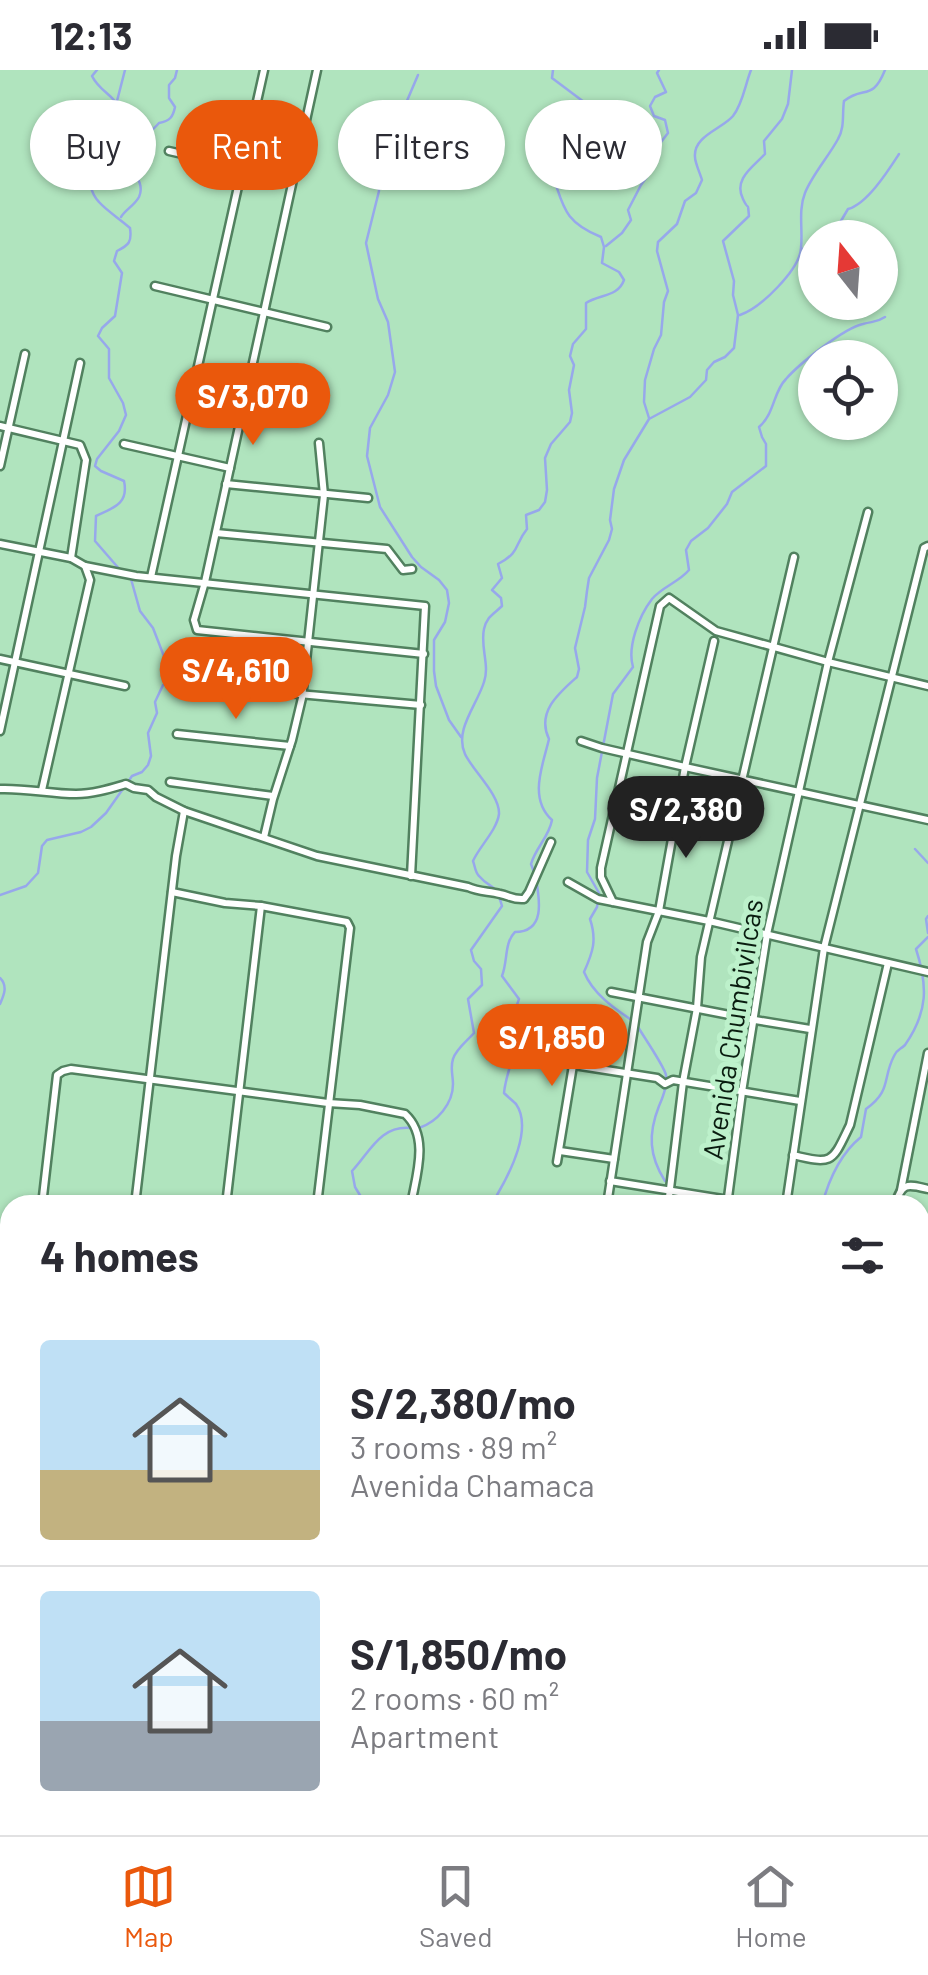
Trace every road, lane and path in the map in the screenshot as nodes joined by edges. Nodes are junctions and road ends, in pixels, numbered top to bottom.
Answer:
1 (264, 70) edge
2 (316, 70) edge
3 (257, 100) edge
4 (310, 100) edge
5 (169, 152) dead end
6 (176, 154) edge
7 (237, 190) edge
8 (291, 190) edge
9 (154, 286) dead end
10 (212, 300) junction
11 (264, 312) junction
12 (327, 327) dead end
13 (25, 354) dead end
14 (80, 363) dead end
15 (4, 427) edge
16 (63, 441) junction
17 (124, 444) dead end
18 (320, 444) dead end
19 (178, 456) junction
20 (0, 466) edge
21 (230, 468) junction
22 (226, 484) junction
23 (324, 494) junction
24 (368, 498) dead end
25 (868, 512) dead end
26 (216, 533) junction
27 (319, 543) junction
28 (0, 544) edge
29 (928, 546) edge
30 (39, 552) junction
31 (794, 557) dead end
32 (71, 558) junction
33 (84, 566) junction
34 (412, 568) dead end
35 (151, 577) junction
36 (205, 582) junction
37 (313, 594) junction
38 (714, 641) dead end
39 (308, 642) junction
40 (774, 648) junction
41 (424, 654) junction
42 (0, 659) edge
43 (15, 662) junction
44 (828, 662) junction
45 (69, 674) junction
46 (892, 677) junction
47 (187, 684) dead end
48 (124, 686) dead end
49 (928, 686) edge
50 (302, 694) junction
51 (421, 704) junction
52 (0, 731) edge
53 (178, 734) dead end
54 (582, 741) dead end
55 (290, 746) junction
56 (627, 754) junction
57 (685, 768) junction
58 (743, 778) junction
59 (170, 782) dead end
60 (0, 789) edge
61 (42, 790) junction
62 (800, 790) junction
63 (274, 796) junction
64 (860, 804) junction
65 (184, 811) junction
66 (928, 820) edge
67 (264, 836) junction
68 (551, 842) dead end
69 (411, 876) junction
70 (568, 882) dead end
71 (172, 892) junction
72 (614, 902) junction
73 (261, 906) junction
74 (659, 911) junction
75 (709, 921) junction
76 (767, 934) junction
77 (824, 948) junction
78 (888, 962) junction
79 (928, 972) edge
80 (612, 992) dead end
81 (639, 996) junction
82 (697, 1008) junction
83 (755, 1020) junction
84 (580, 1023) dead end
85 (810, 1029) junction
86 (928, 1053) edge
87 (574, 1065) junction
88 (626, 1073) junction
89 (925, 1075) edge
90 (150, 1079) junction
91 (683, 1082) junction
92 (240, 1091) junction
93 (742, 1092) junction
94 (800, 1101) junction
95 (328, 1104) junction
96 (560, 1151) junction
97 (792, 1156) junction
98 (614, 1158) junction
99 (557, 1162) dead end
100 (610, 1181) junction
101 (928, 1189) edge
102 (901, 1190) junction
103 (670, 1192) junction
104 (43, 1195) edge
105 (136, 1195) edge
106 (227, 1195) edge
107 (318, 1195) edge
108 (413, 1195) edge
109 (608, 1195) edge
110 (670, 1195) edge
111 (686, 1195) edge
112 (729, 1195) edge
113 (787, 1195) edge
114 (899, 1195) edge

1 - 3 street
2 - 4 street
5 - 6 street
7 - 10 street
8 - 11 street
9 - 10 street
10 - 11 street
10 - 19 street
11 - 12 street
11 - 21 street
13 - 15 street
14 - 16 street
15 - 16 street
15 - 20 street
16 - 30 street
16 - 32 street
17 - 19 street
18 - 23 street
19 - 21 street
19 - 35 street
21 - 22 street
22 - 23 street
22 - 26 street
23 - 24 street
23 - 27 street
25 - 44 street, Avenida Chumbivilcas
26 - 27 street
26 - 36 street
27 - 34 street
27 - 37 street
28 - 30 street
29 - 46 street
30 - 32 street
30 - 43 street
31 - 40 street
32 - 33 street
33 - 35 street
33 - 45 street
35 - 36 street
36 - 37 street
36 - 39 street
37 - 39 street
37 - 41 street
38 - 57 street
39 - 41 street
39 - 50 street
40 - 44 street
40 - 56 street
40 - 58 street
41 - 51 street
42 - 43 street
43 - 45 street
43 - 52 street
44 - 46 street
44 - 62 street, Avenida Chumbivilcas
45 - 48 street
45 - 61 street
46 - 49 street
46 - 64 street
47 - 50 street
50 - 51 street
50 - 55 street
51 - 69 street
53 - 55 street
54 - 56 street
55 - 63 street
56 - 57 street
56 - 72 street
57 - 58 street
57 - 74 street
58 - 62 street
58 - 75 street
59 - 63 street
60 - 61 street
61 - 65 street
62 - 64 street
62 - 76 street, Avenida Chumbivilcas
63 - 67 street
64 - 66 street
64 - 77 street
65 - 67 street
65 - 71 street
67 - 69 street
68 - 69 street
70 - 72 street
71 - 73 street
71 - 90 street
72 - 74 street
73 - 92 street
73 - 95 street
74 - 75 street
74 - 81 street
75 - 76 street
75 - 82 street
76 - 77 street
76 - 83 street, Avenida Chumbivilcas
77 - 78 street
77 - 85 street
78 - 79 street
78 - 97 street
80 - 81 street
81 - 82 street
81 - 88 street
82 - 83 street
82 - 91 street
83 - 85 street
83 - 93 street, Avenida Chumbivilcas
84 - 87 street
85 - 94 street
86 - 89 street
87 - 88 street
87 - 96 street
88 - 91 street
88 - 98 street
89 - 102 street
90 - 92 street
90 - 104 street
90 - 105 street
91 - 93 street
91 - 103 street
92 - 95 street
92 - 106 street
93 - 94 street
93 - 112 street, Avenida Chumbivilcas
94 - 97 street
95 - 107 street
95 - 108 street
96 - 98 street
96 - 99 street
97 - 113 street
98 - 100 street
100 - 103 street
100 - 109 street
101 - 102 street
102 - 114 street
103 - 110 street
103 - 111 street

